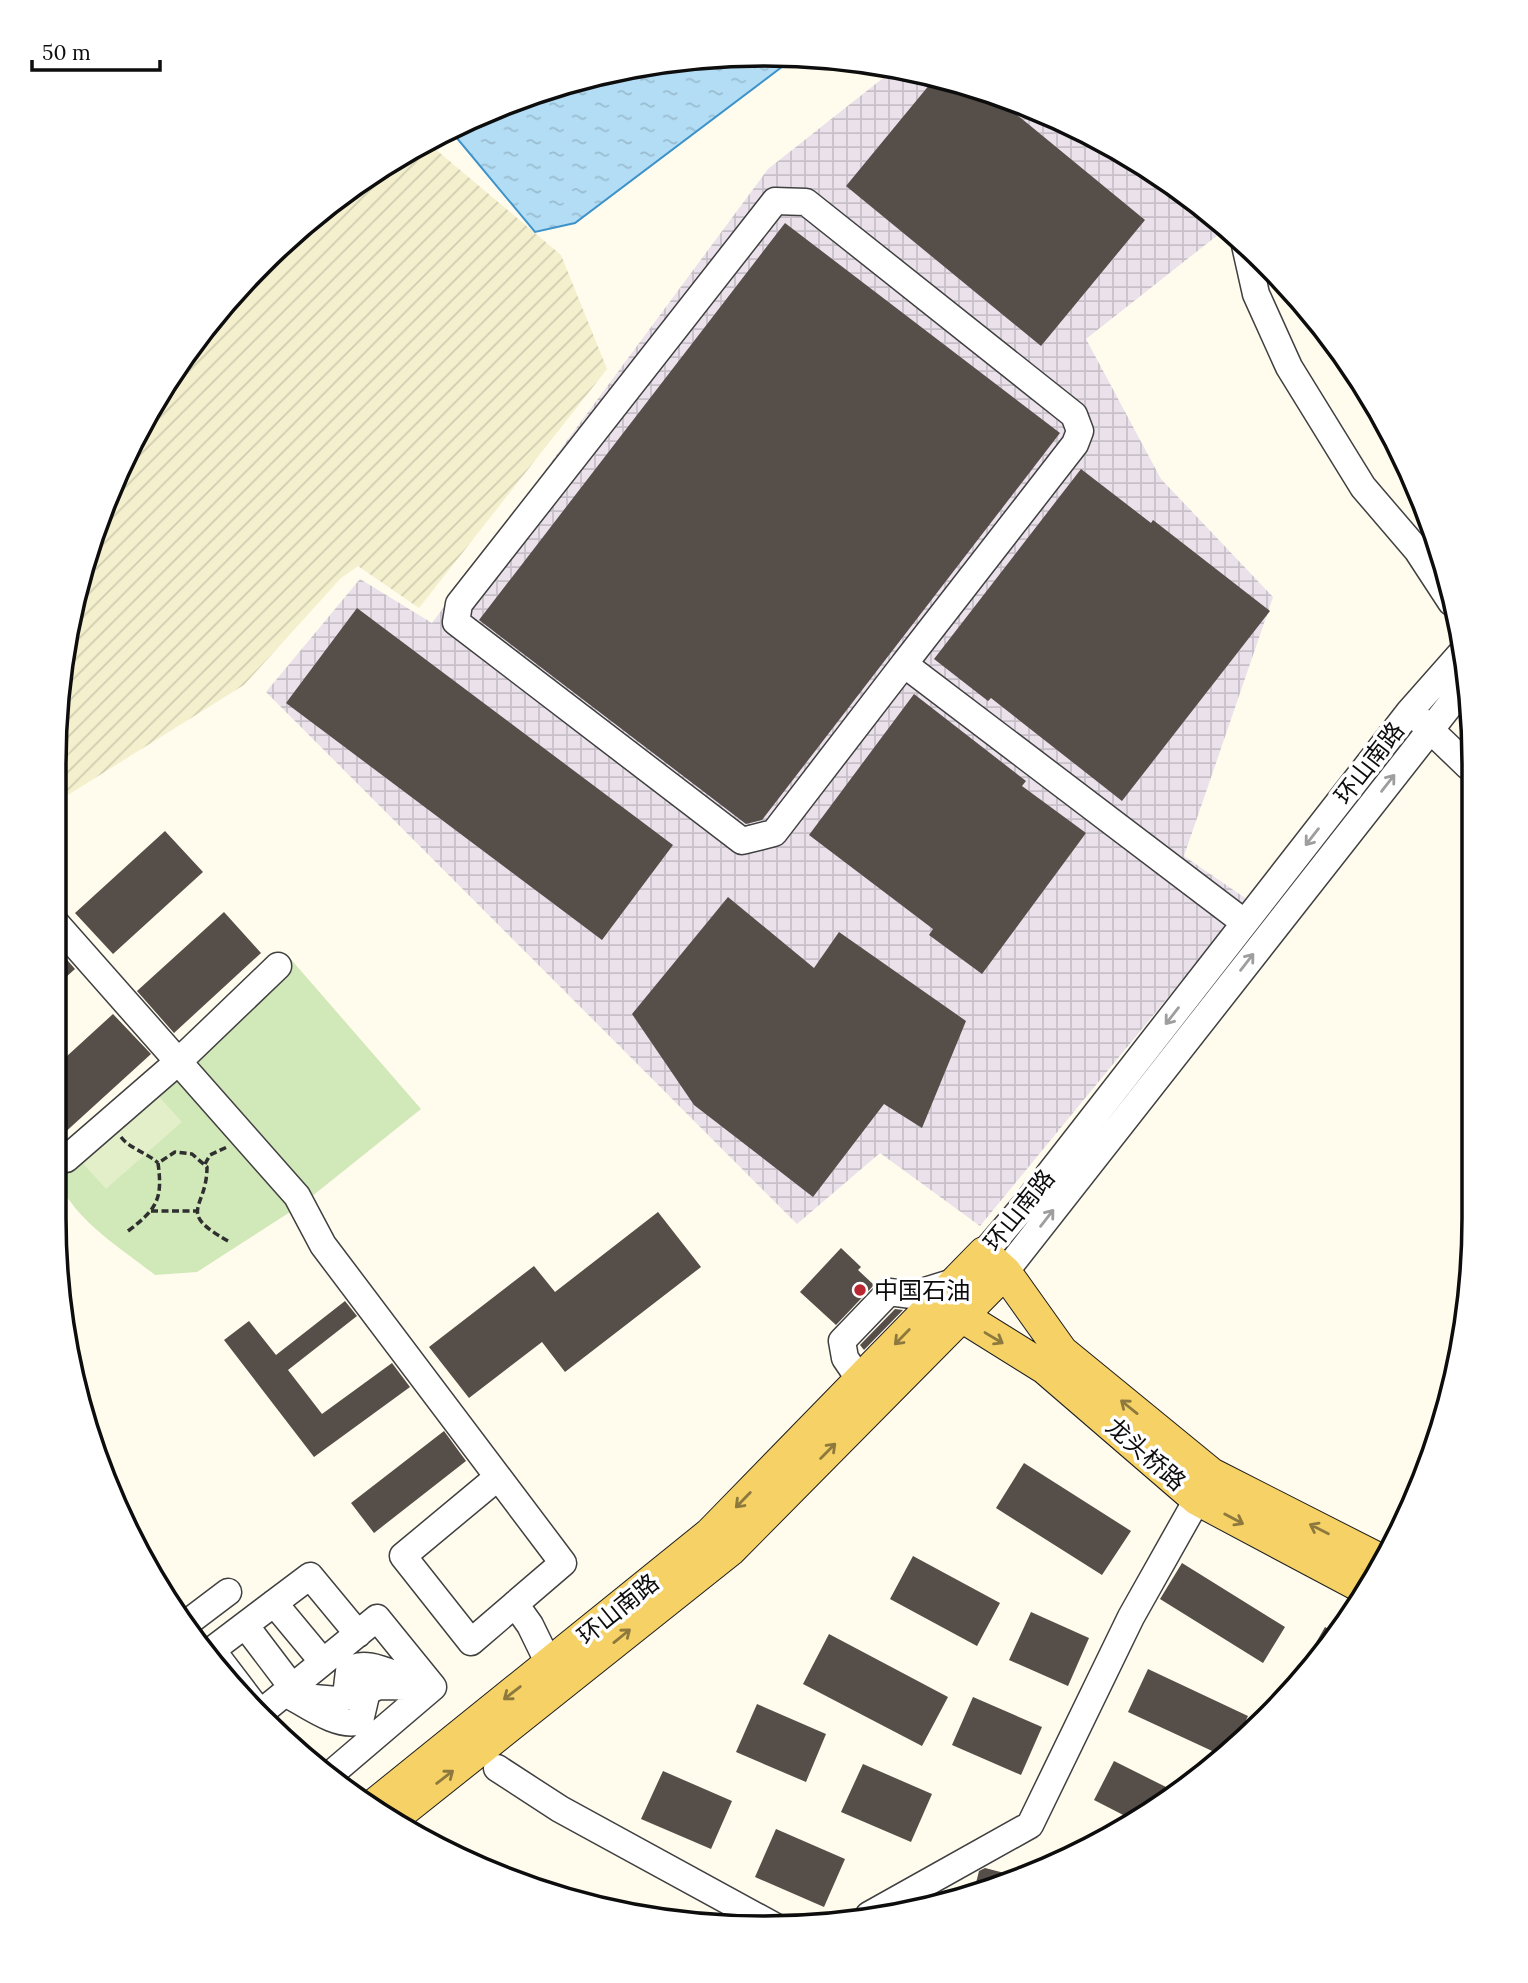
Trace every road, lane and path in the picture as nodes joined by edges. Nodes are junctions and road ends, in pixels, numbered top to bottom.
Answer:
1 (1249, 264) edge
2 (1437, 580) edge
3 (1454, 661) edge
4 (904, 664) junction
5 (1458, 695) edge
6 (1410, 711) junction
7 (1430, 730) junction
8 (1462, 760) edge
9 (1245, 923) junction
10 (66, 934) edge
11 (278, 966) dead end
12 (179, 1061) junction
13 (109, 1122) junction
14 (66, 1159) dead end
15 (158, 1163) junction
16 (196, 1210) junction
17 (151, 1211) junction
18 (128, 1231) dead end
19 (228, 1241) dead end
20 (994, 1263) junction
21 (951, 1300) junction
22 (498, 1477) junction
23 (1204, 1487) junction
24 (1374, 1557) edge
25 (1358, 1584) edge
26 (228, 1592) dead end
27 (274, 1603) junction
28 (515, 1604) junction
29 (193, 1619) edge
30 (245, 1625) junction
31 (358, 1634) junction
32 (214, 1648) edge
33 (323, 1662) junction
34 (549, 1664) junction
35 (433, 1687) junction
36 (289, 1690) junction
37 (267, 1708) edge
38 (497, 1768) dead end
39 (336, 1770) edge
40 (379, 1801) edge
41 (399, 1813) edge
42 (886, 1905) edge
43 (756, 1916) edge

1 - 2 street
3 - 6 street, 环山南路
4 - 4 street
4 - 9 street
5 - 7 street, 环山南路
6 - 7 street
6 -> 9 street, 环山南路
7 - 8 street
20 -> 7 street, 环山南路
9 -> 20 street, 环山南路
10 - 12 street
11 - 12 street
12 - 13 street
12 - 22 street
13 - 14 street
13 - 15 path
15 - 16 path
15 - 17 path
16 - 17 path
16 - 19 path
17 - 18 path
20 - 21 main road, 环山南路
23 -> 20 main road, 龙头桥路
21 -> 23 main road, 龙头桥路
21 -> 34 main road, 环山南路
41 -> 21 main road, 环山南路
22 - 28 street
22 - 28 street
24 -> 23 main road, 龙头桥路
23 -> 25 main road, 龙头桥路
23 - 42 street
26 - 29 street
27 - 30 street
27 - 31 street
27 - 33 street
28 - 34 street
30 - 32 street
30 - 36 street
31 - 33 street
31 - 35 street
33 - 36 street
34 -> 40 main road, 环山南路
35 - 36 street
35 - 39 street
36 - 37 street
38 - 43 street

